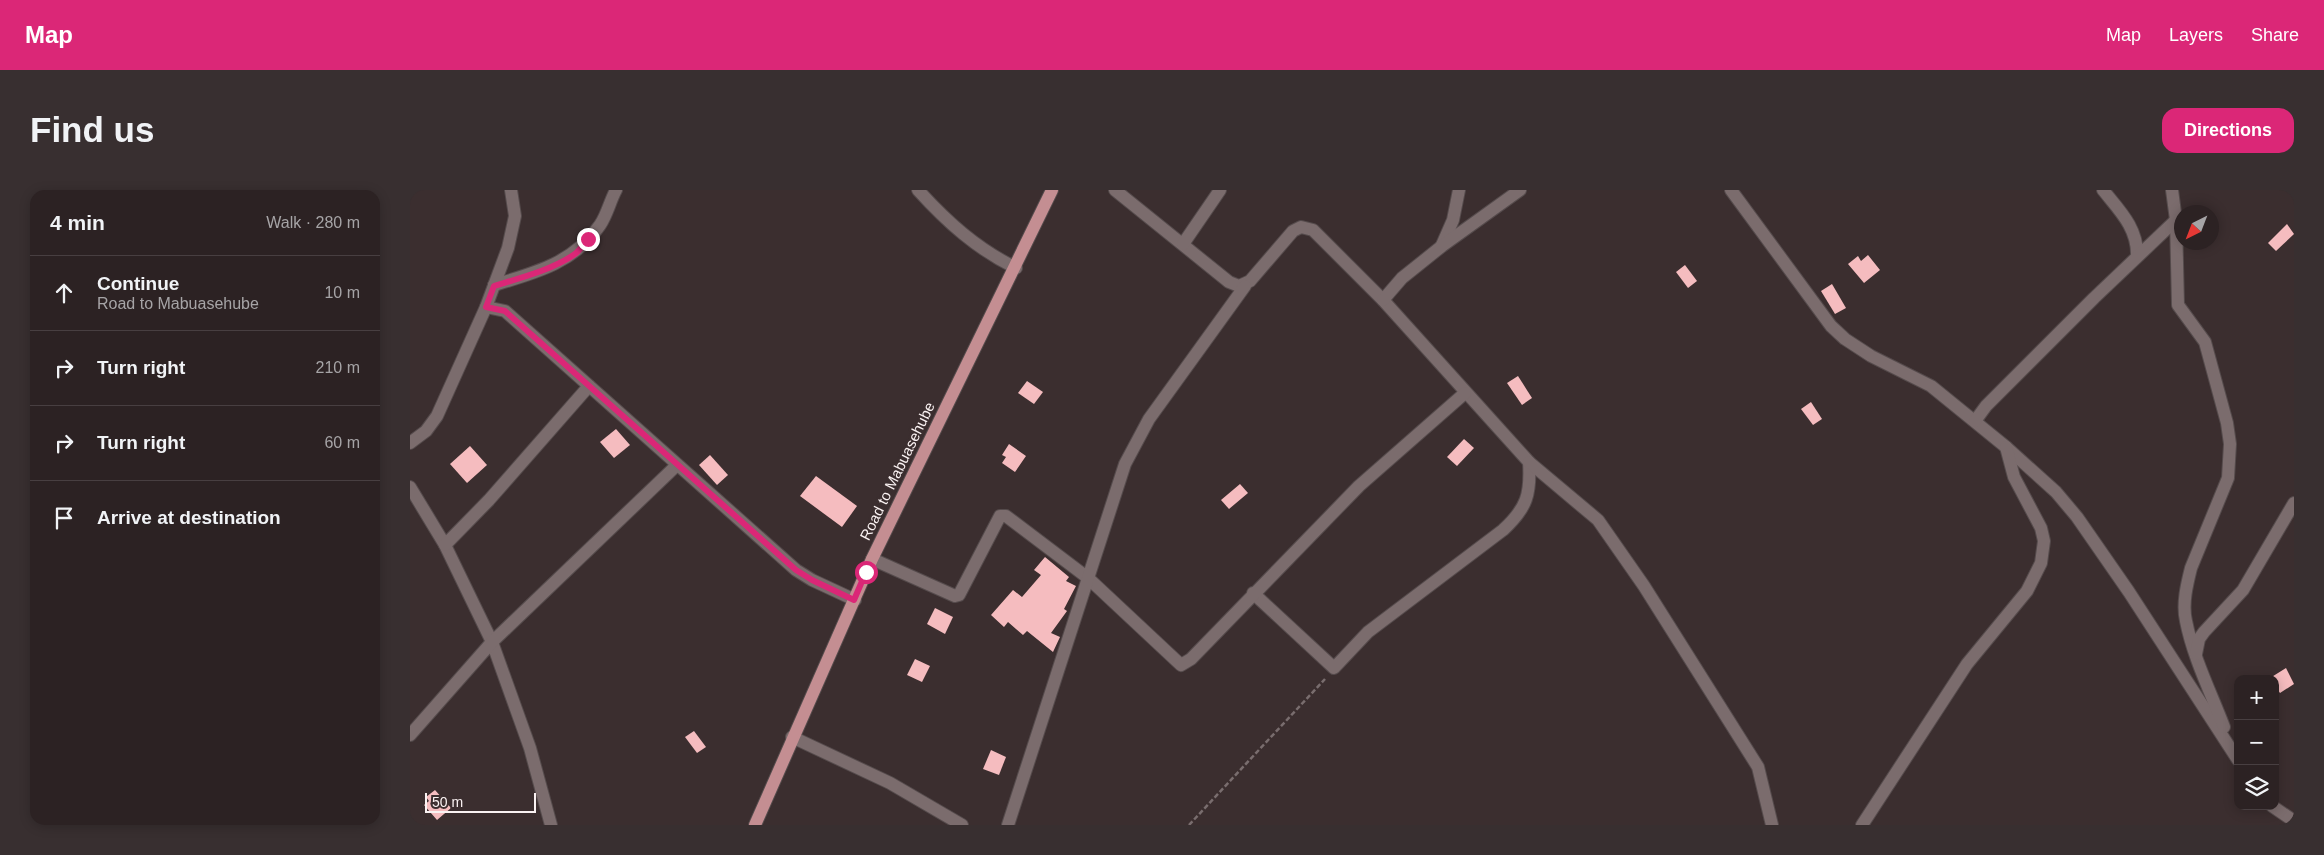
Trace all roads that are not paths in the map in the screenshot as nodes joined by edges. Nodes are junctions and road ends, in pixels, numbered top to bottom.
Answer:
1 (510, 190) edge
2 (616, 190) edge
3 (918, 190) edge
4 (1052, 190) edge
5 (1116, 190) edge
6 (1220, 190) edge
7 (1459, 190) edge
8 (1520, 190) edge
9 (1731, 190) edge
10 (2103, 190) edge
11 (2172, 190) edge
12 (2174, 205) edge
13 (2174, 222) edge
14 (1183, 244) junction
15 (1442, 246) junction
16 (2177, 250) edge
17 (2137, 256) junction
18 (1016, 268) junction
19 (494, 286) junction
20 (1245, 286) junction
21 (1383, 300) junction
22 (486, 307) junction
23 (589, 386) junction
24 (1464, 392) junction
25 (1975, 421) junction
26 (410, 444) edge
27 (2006, 446) junction
28 (1529, 462) junction
29 (677, 465) junction
30 (410, 487) edge
31 (2294, 503) edge
32 (445, 545) junction
33 (872, 559) junction
34 (1088, 578) junction
35 (1253, 593) junction
36 (854, 600) junction
37 (492, 642) junction
38 (2196, 654) junction
39 (410, 735) edge
40 (792, 737) junction
41 (2234, 752) edge
42 (2234, 753) edge
43 (2278, 810) edge
44 (2294, 821) edge
45 (551, 825) edge
46 (755, 825) edge
47 (962, 825) edge
48 (1008, 825) edge
49 (1772, 825) edge
50 (1862, 825) edge

1 - 19 street
2 - 19 street
3 - 18 street
4 - 18 main road, Road to Mabuasehube
5 - 14 street
6 - 14 street
7 - 15 street
8 - 15 street
9 - 25 street
10 - 17 street
11 - 12 street
13 - 17 street
14 - 20 street
15 - 21 street
16 - 38 street
17 - 25 street
18 - 33 main road, Road to Mabuasehube
19 - 22 street
20 - 21 street
20 - 34 street
21 - 24 street
22 - 23 street
22 - 26 street
23 - 29 street
23 - 32 street
24 - 28 street
24 - 35 street
25 - 27 street
27 - 42 street
27 - 50 street
28 - 35 street
28 - 49 street
29 - 36 street
29 - 37 street
30 - 32 street
31 - 38 street
32 - 37 street
33 - 34 street
33 - 36 main road, Road to Mabuasehube
34 - 35 street
34 - 48 street
36 - 40 main road, Road to Mabuasehube
37 - 39 street
37 - 45 street
38 - 41 street
40 - 46 main road, Road to Mabuasehube
40 - 47 street
43 - 44 street

